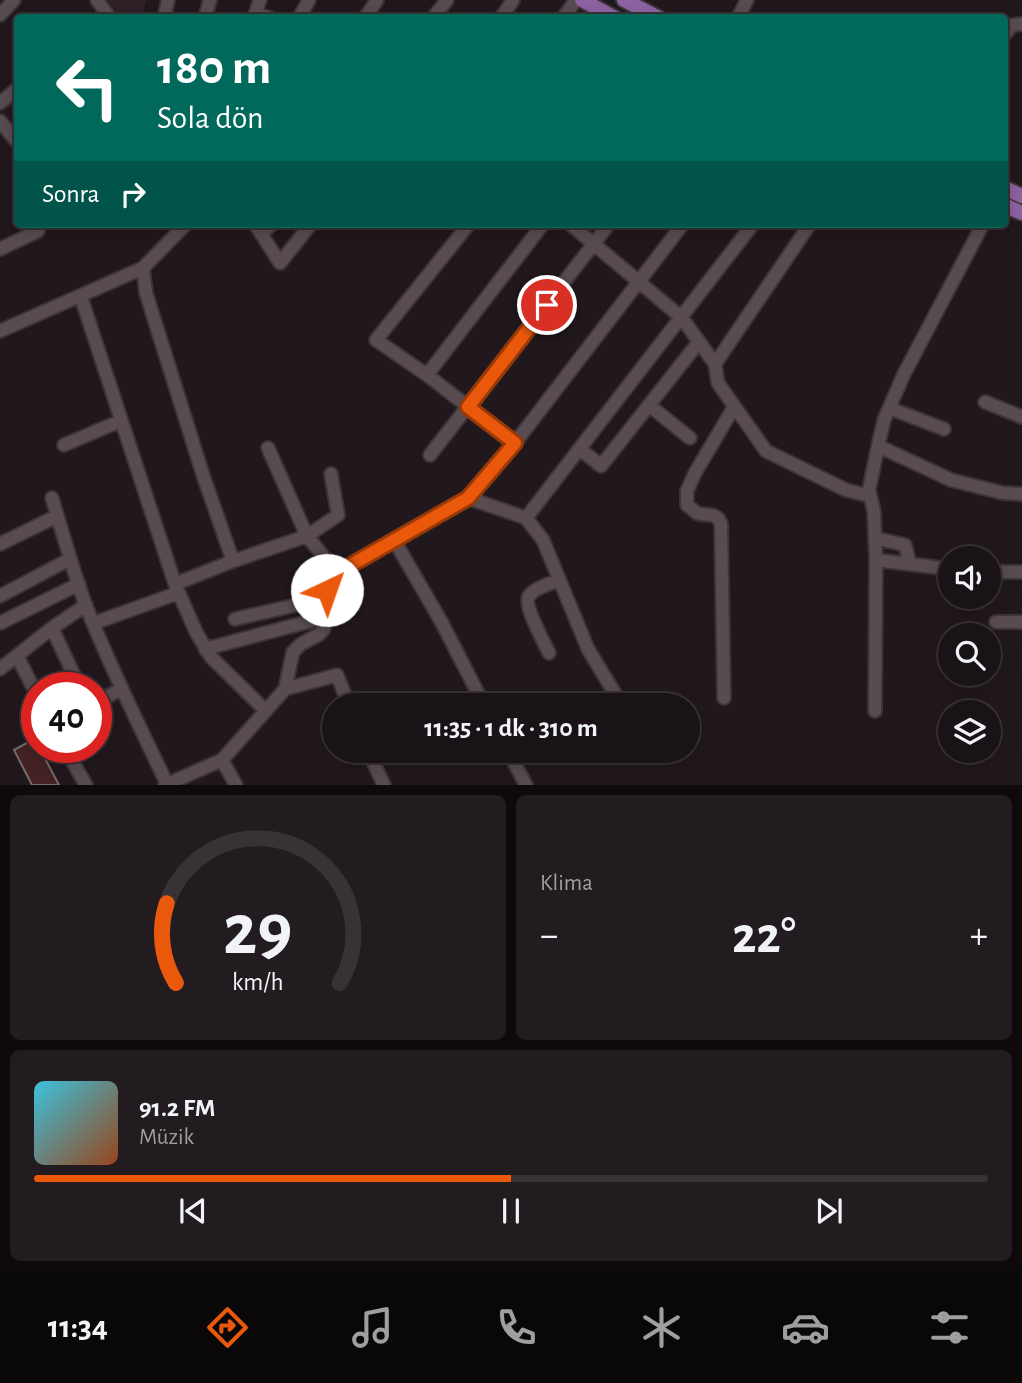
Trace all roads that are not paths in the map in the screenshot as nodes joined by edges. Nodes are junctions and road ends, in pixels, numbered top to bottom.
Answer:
1 (14, 0) edge
2 (447, 0) edge
3 (579, 0) edge
4 (624, 0) edge
5 (436, 14) edge
6 (567, 14) edge
7 (607, 14) edge
8 (651, 14) edge
9 (0, 15) edge
10 (14, 91) edge
11 (0, 103) edge
12 (0, 121) edge
13 (14, 137) edge
14 (183, 228) edge
15 (308, 228) edge
16 (466, 228) edge
17 (539, 228) edge
18 (575, 228) edge
19 (606, 228) edge
20 (680, 228) edge
21 (750, 228) edge
22 (807, 228) edge
23 (981, 228) edge
24 (258, 229) edge
25 (38, 231) dead end
26 (594, 244) junction
27 (0, 249) edge
28 (143, 268) junction
29 (638, 282) junction
30 (81, 297) junction
31 (682, 318) junction
32 (0, 331) edge
33 (698, 343) junction
34 (715, 364) junction
35 (427, 375) junction
36 (985, 402) dead end
37 (650, 406) junction
38 (468, 407) junction
39 (734, 407) junction
40 (889, 408) junction
41 (1022, 417) edge
42 (120, 421) junction
43 (944, 429) dead end
44 (690, 438) dead end
45 (515, 443) junction
46 (64, 445) dead end
47 (878, 446) junction
48 (268, 448) dead end
49 (580, 449) junction
50 (430, 455) dead end
51 (331, 474) dead end
52 (1022, 494) edge
53 (870, 496) junction
54 (52, 498) dead end
55 (468, 498) junction
56 (57, 516) junction
57 (526, 518) junction
58 (307, 536) junction
59 (875, 538) junction
60 (394, 540) junction
61 (0, 544) edge
62 (70, 559) junction
63 (233, 561) junction
64 (876, 561) junction
65 (910, 564) junction
66 (938, 568) edge
67 (1001, 572) edge
68 (1022, 572) edge
69 (337, 573) junction
70 (558, 580) junction
71 (79, 584) junction
72 (177, 588) junction
73 (0, 596) edge
74 (327, 598) junction
75 (86, 605) junction
76 (326, 617) junction
77 (235, 619) dead end
78 (996, 622) dead end
79 (1022, 622) edge
80 (0, 623) edge
81 (94, 623) junction
82 (52, 628) junction
83 (205, 649) junction
84 (549, 653) dead end
85 (18, 656) junction
86 (0, 669) edge
87 (26, 672) edge
88 (73, 672) edge
89 (285, 689) junction
90 (122, 690) junction
91 (344, 693) edge
92 (478, 693) edge
93 (615, 693) edge
94 (112, 695) edge
95 (724, 698) dead end
96 (265, 711) junction
97 (875, 711) dead end
98 (222, 760) junction
99 (73, 763) edge
100 (374, 763) edge
101 (514, 763) edge
102 (184, 781) edge
103 (166, 784) edge
104 (86, 785) edge
105 (236, 785) edge
106 (384, 785) edge
107 (526, 785) edge

1 - 9 street
2 - 5 street
3 - 6 street
3 - 7 main road
4 - 8 main road
10 - 11 street
12 - 13 street
14 - 28 street
15 - 24 street
16 - 35 street
17 - 35 street
18 - 26 street
19 - 26 street
20 - 29 street
21 - 31 street
22 - 34 street
23 - 40 street
25 - 27 street
26 - 29 street
26 - 38 street
28 - 30 street
28 - 63 street
29 - 31 street
29 - 45 street
30 - 32 street
30 - 42 street
31 - 33 street
31 - 49 street
33 - 34 street
33 - 37 street
34 - 39 street
35 - 38 street
36 - 41 street
37 - 44 street
37 - 49 street
38 - 45 street
38 - 50 street
39 - 53 street
39 - 95 street
40 - 43 street
40 - 47 street
42 - 46 street
42 - 72 street
45 - 55 street
47 - 52 street
47 - 53 street
48 - 58 street
49 - 57 street
51 - 58 street
53 - 59 street
54 - 56 street
55 - 57 street
55 - 60 street
56 - 61 street
56 - 62 street
57 - 70 street
58 - 63 street
58 - 69 street
59 - 64 street
59 - 65 street
60 - 69 street
60 - 92 street
62 - 71 street
62 - 73 street
63 - 72 street
64 - 65 street
64 - 97 street
65 - 66 street
67 - 68 street
69 - 74 street
70 - 84 street
70 - 93 street
71 - 75 street
71 - 80 street
72 - 81 street
72 - 83 street
74 - 76 street
74 - 77 street
75 - 81 street
75 - 82 street
76 - 83 street
76 - 89 street
78 - 79 street
81 - 90 street
82 - 85 street
82 - 88 street
83 - 96 street
85 - 86 street
85 - 87 street
89 - 91 street
89 - 96 street
90 - 94 street
90 - 103 street
96 - 98 street
98 - 102 street
98 - 105 street
99 - 104 street
100 - 106 street
101 - 107 street
102 - 103 street

